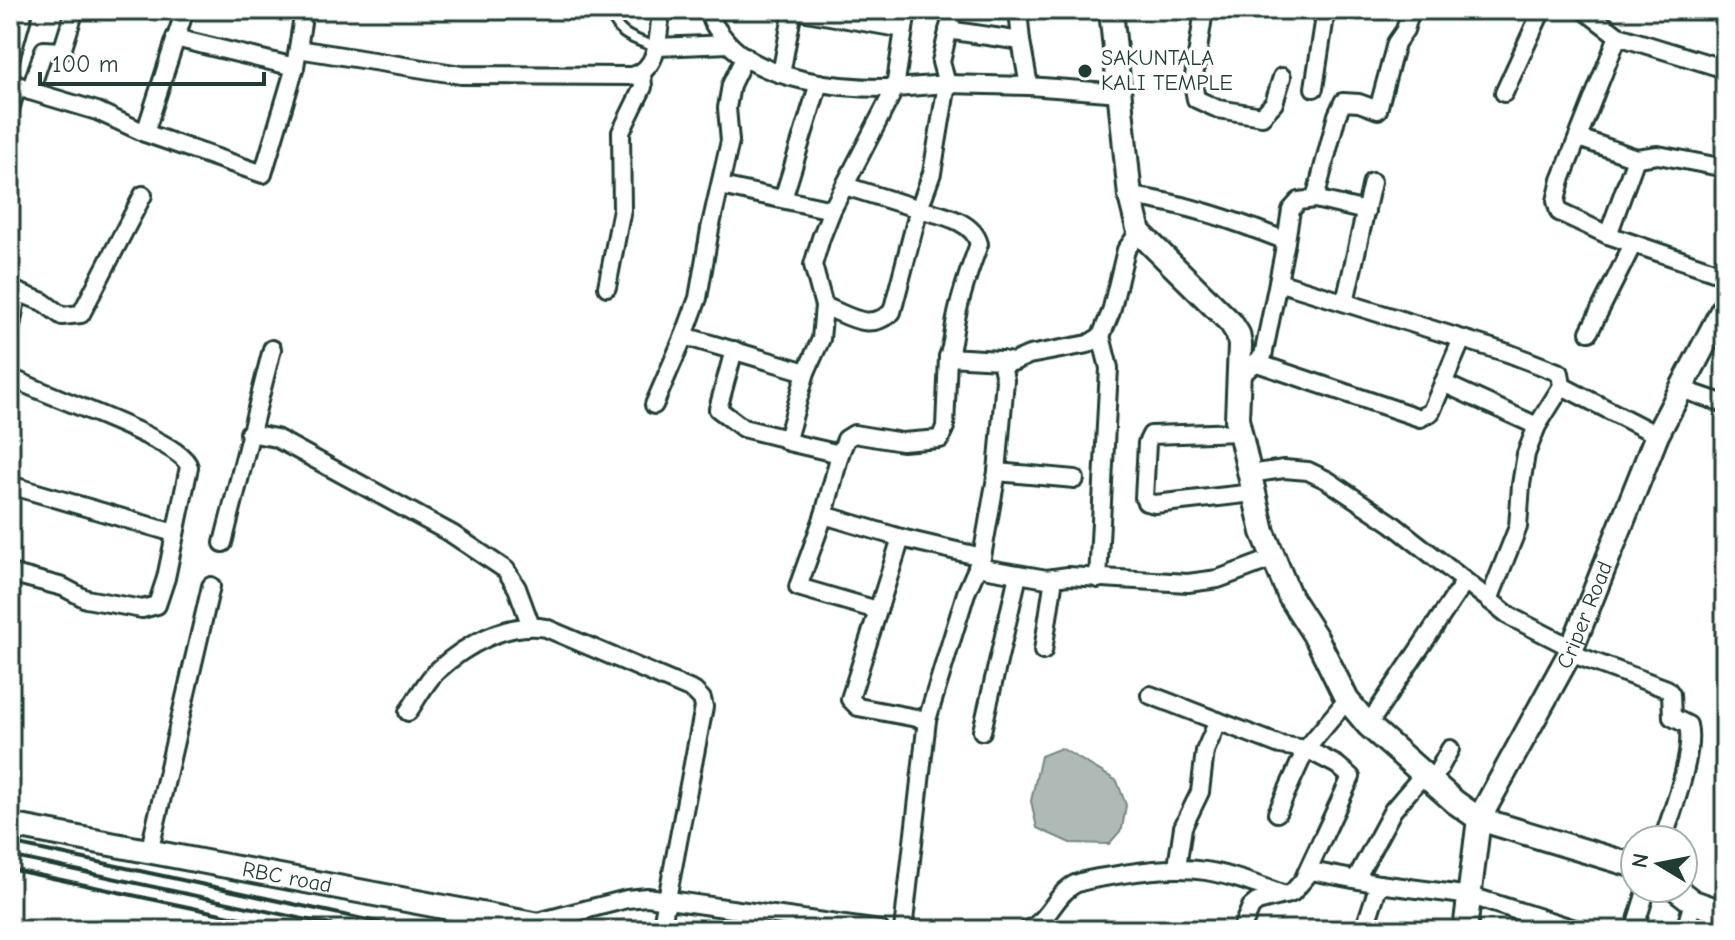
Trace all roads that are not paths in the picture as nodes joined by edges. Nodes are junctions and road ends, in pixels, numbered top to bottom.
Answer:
1 (24, 10) edge
2 (75, 10) edge
3 (185, 10) edge
4 (304, 10) edge
5 (612, 10) edge
6 (661, 10) edge
7 (710, 10) edge
8 (794, 10) edge
9 (907, 10) edge
10 (953, 10) edge
11 (1018, 10) edge
12 (1111, 10) edge
13 (1204, 10) edge
14 (1326, 10) edge
15 (1411, 10) edge
16 (1542, 10) edge
17 (1596, 14) edge
18 (904, 29) junction
19 (948, 30) junction
20 (1618, 36) junction
21 (175, 38) junction
22 (1021, 41) junction
23 (729, 44) junction
24 (657, 47) junction
25 (298, 49) junction
26 (745, 56) junction
27 (10, 60) edge
28 (295, 67) junction
29 (1725, 69) edge
30 (642, 73) junction
31 (781, 74) junction
32 (1282, 77) dead end
33 (819, 83) junction
34 (947, 84) junction
35 (19, 86) edge
36 (1029, 86) junction
37 (895, 88) junction
38 (1314, 88) dead end
39 (1121, 93) junction
40 (1504, 93) dead end
41 (10, 110) edge
42 (145, 133) junction
43 (1579, 138) junction
44 (1636, 158) junction
45 (1725, 168) edge
46 (1372, 182) dead end
47 (721, 186) junction
48 (845, 186) junction
49 (143, 195) dead end
50 (1130, 196) junction
51 (783, 199) junction
52 (1315, 199) junction
53 (919, 209) junction
54 (832, 210) junction
55 (1366, 211) junction
56 (1139, 232) junction
57 (1608, 235) junction
58 (1286, 241) junction
59 (1633, 244) junction
60 (1725, 275) edge
61 (1278, 282) junction
62 (607, 287) dead end
63 (13, 292) edge
64 (1345, 302) junction
65 (1725, 305) edge
66 (824, 306) junction
67 (10, 332) edge
68 (1589, 332) dead end
69 (684, 336) junction
70 (1101, 336) junction
71 (1462, 339) junction
72 (272, 349) dead end
73 (734, 350) junction
74 (948, 357) junction
75 (1001, 360) junction
76 (1248, 370) junction
77 (806, 372) junction
78 (10, 377) edge
79 (1443, 383) junction
80 (1562, 386) junction
81 (1681, 389) junction
82 (1725, 404) edge
83 (654, 405) dead end
84 (1537, 426) junction
85 (1240, 432) junction
86 (249, 433) junction
87 (1657, 435) junction
88 (787, 439) junction
89 (840, 454) junction
90 (997, 472) junction
91 (1075, 479) dead end
92 (1251, 484) junction
93 (10, 485) edge
94 (824, 515) junction
95 (174, 533) junction
96 (901, 538) junction
97 (223, 543) dead end
98 (1274, 558) junction
99 (980, 562) junction
100 (10, 573) edge
101 (1018, 575) junction
102 (1054, 578) junction
103 (1098, 579) junction
104 (1465, 581) junction
105 (211, 586) dead end
106 (1489, 600) junction
107 (877, 610) junction
108 (531, 626) junction
109 (1571, 650) junction
110 (1043, 651) dead end
111 (1150, 695) dead end
112 (1347, 700) junction
113 (408, 712) dead end
114 (927, 720) junction
115 (1218, 721) junction
116 (1368, 725) junction
117 (982, 731) dead end
118 (1306, 749) junction
119 (1450, 749) dead end
120 (1427, 778) junction
121 (1277, 813) dead end
122 (1479, 819) junction
123 (1668, 824) edge
124 (10, 825) edge
125 (149, 853) junction
126 (1619, 861) edge
127 (1177, 867) junction
128 (1305, 876) junction
129 (1356, 879) junction
130 (1379, 884) junction
131 (1285, 895) junction
132 (1471, 896) junction
133 (667, 899) junction
134 (1642, 904) edge
135 (1692, 904) edge
136 (1699, 904) edge
137 (1725, 913) edge
138 (532, 924) junction
139 (565, 930) edge
140 (661, 930) edge
141 (880, 930) edge
142 (903, 930) edge
143 (1027, 930) edge
144 (1241, 930) edge
145 (1364, 930) edge
146 (1465, 930) edge
147 (1578, 930) edge
148 (1634, 930) edge
149 (1685, 930) edge

1 - 27 street
2 - 35 street
3 - 21 street
4 - 25 street
5 - 24 lane
6 - 24 street
7 - 23 street
8 - 18 street
8 - 31 street
9 - 18 street
10 - 19 street
11 - 22 street
12 - 39 street
13 - 32 street
14 - 38 street
15 - 52 street
16 - 40 street
17 - 20 street
18 - 37 street
19 - 22 street
19 - 34 street
20 - 29 street
20 - 43 street
21 - 28 street
21 - 42 street
22 - 36 street
23 - 24 street
23 - 26 street
24 - 30 street
25 - 28 street
25 - 30 street
26 - 31 street
26 - 47 street
28 - 42 street
30 - 62 street
31 - 33 street
33 - 37 street
33 - 51 street
34 - 36 street
34 - 37 street
34 - 53 street
35 - 41 street
35 - 42 street
36 - 39 street
37 - 48 street
39 - 50 street
43 - 44 street
43 - 57 street
44 - 45 street
44 - 57 street
46 - 55 street
47 - 51 street
47 - 69 street
48 - 53 street
48 - 54 street
49 - 63 street
50 - 56 street
50 - 58 street
51 - 54 street
52 - 55 street
52 - 58 street
53 - 66 street
53 - 74 street
54 - 66 street
55 - 64 street
56 - 70 street
56 - 76 street
57 - 59 street
58 - 61 street
59 - 60 street
59 - 68 street
61 - 64 street
61 - 76 street
63 - 67 street
64 - 71 street
65 - 81 street, Criper Road
66 - 77 street
69 - 73 street
69 - 83 street
70 - 75 street
70 - 103 street
71 - 79 street
71 - 80 street
72 - 86 street
73 - 77 street
73 - 88 street
74 - 75 street
74 - 89 street
75 - 90 street
76 - 79 street
76 - 85 street
77 - 88 street
78 - 95 street
79 - 84 street
80 - 84 street
80 - 87 street
81 - 82 street
81 - 87 street, Criper Road
84 - 106 street
85 - 92 street
85 - 92 street
86 - 97 street
86 - 108 street
87 - 109 street, Criper Road
88 - 89 street
89 - 94 street
90 - 91 street
90 - 99 street
92 - 98 street
92 - 104 street
93 - 95 street
94 - 96 street
94 - 107 street
95 - 100 street
96 - 99 street
96 - 107 street
98 - 103 street
98 - 112 street
99 - 101 street
99 - 114 street
101 - 102 street
101 - 117 street
102 - 103 street
102 - 110 street
104 - 106 street
104 - 116 street
105 - 125 street
106 - 109 street
107 - 114 street
108 - 113 street
108 - 133 street
109 - 122 street, Criper Road
109 - 123 street
111 - 115 street
112 - 116 street
112 - 118 street
114 - 142 street
115 - 118 street
115 - 127 street
116 - 120 street
118 - 121 street
118 - 128 street
119 - 120 street
120 - 122 street
120 - 129 street
122 - 126 street
122 - 132 street, Criper Road
124 - 125 street, RBC road
125 - 138 street, RBC road
127 - 131 street
127 - 143 street
128 - 129 street
128 - 131 street
129 - 130 street
130 - 132 street
130 - 145 street
131 - 144 street
132 - 146 street, Criper Road
132 - 147 street
133 - 138 street
133 - 140 street
133 - 141 street
134 - 148 street
135 - 149 street
136 - 137 street
138 - 139 street, RBC road

